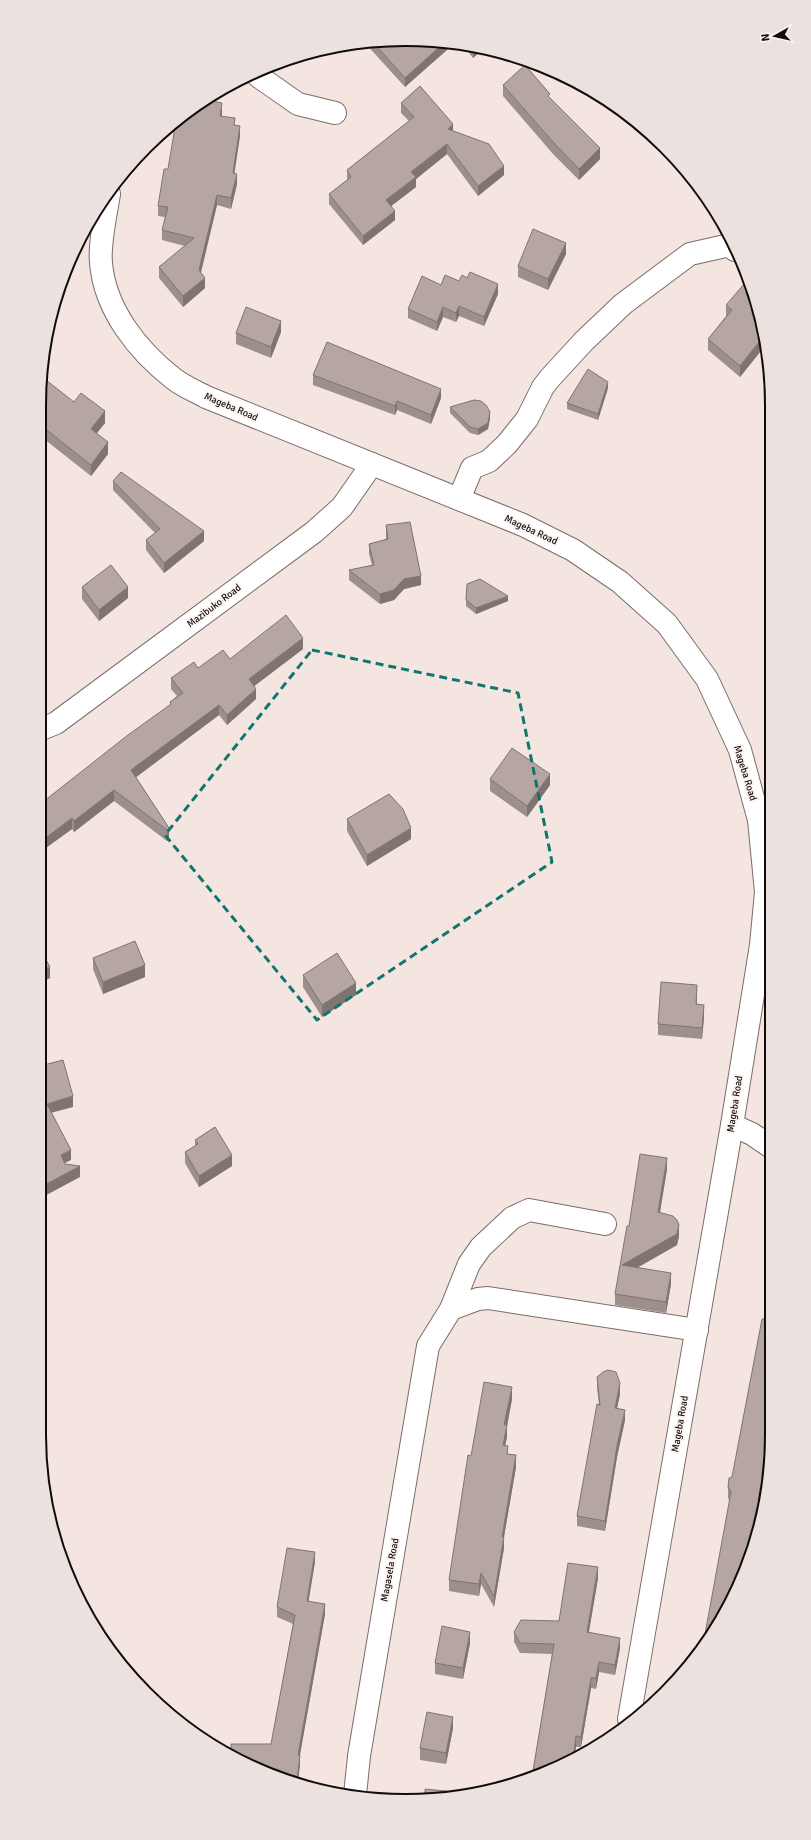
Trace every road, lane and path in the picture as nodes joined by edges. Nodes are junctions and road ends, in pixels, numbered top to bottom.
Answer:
1 (259, 77) edge
2 (335, 113) dead end
3 (108, 205) edge
4 (728, 246) edge
5 (372, 464) junction
6 (459, 499) junction
7 (46, 727) edge
8 (765, 882) edge
9 (765, 903) edge
10 (732, 1125) junction
11 (765, 1143) edge
12 (605, 1224) dead end
13 (452, 1309) junction
14 (697, 1330) junction
15 (630, 1716) edge
16 (355, 1790) edge

1 - 2 street
3 - 5 street, Mageba Road
4 - 6 street
5 - 6 street, Mageba Road
5 - 7 street, Mazibuko Road
6 - 8 street, Mageba Road
9 - 10 street, Mageba Road
10 - 11 street
10 - 14 street, Mageba Road
12 - 13 street
13 - 14 street
13 - 16 street, Magasela Road
14 - 15 street, Mageba Road

